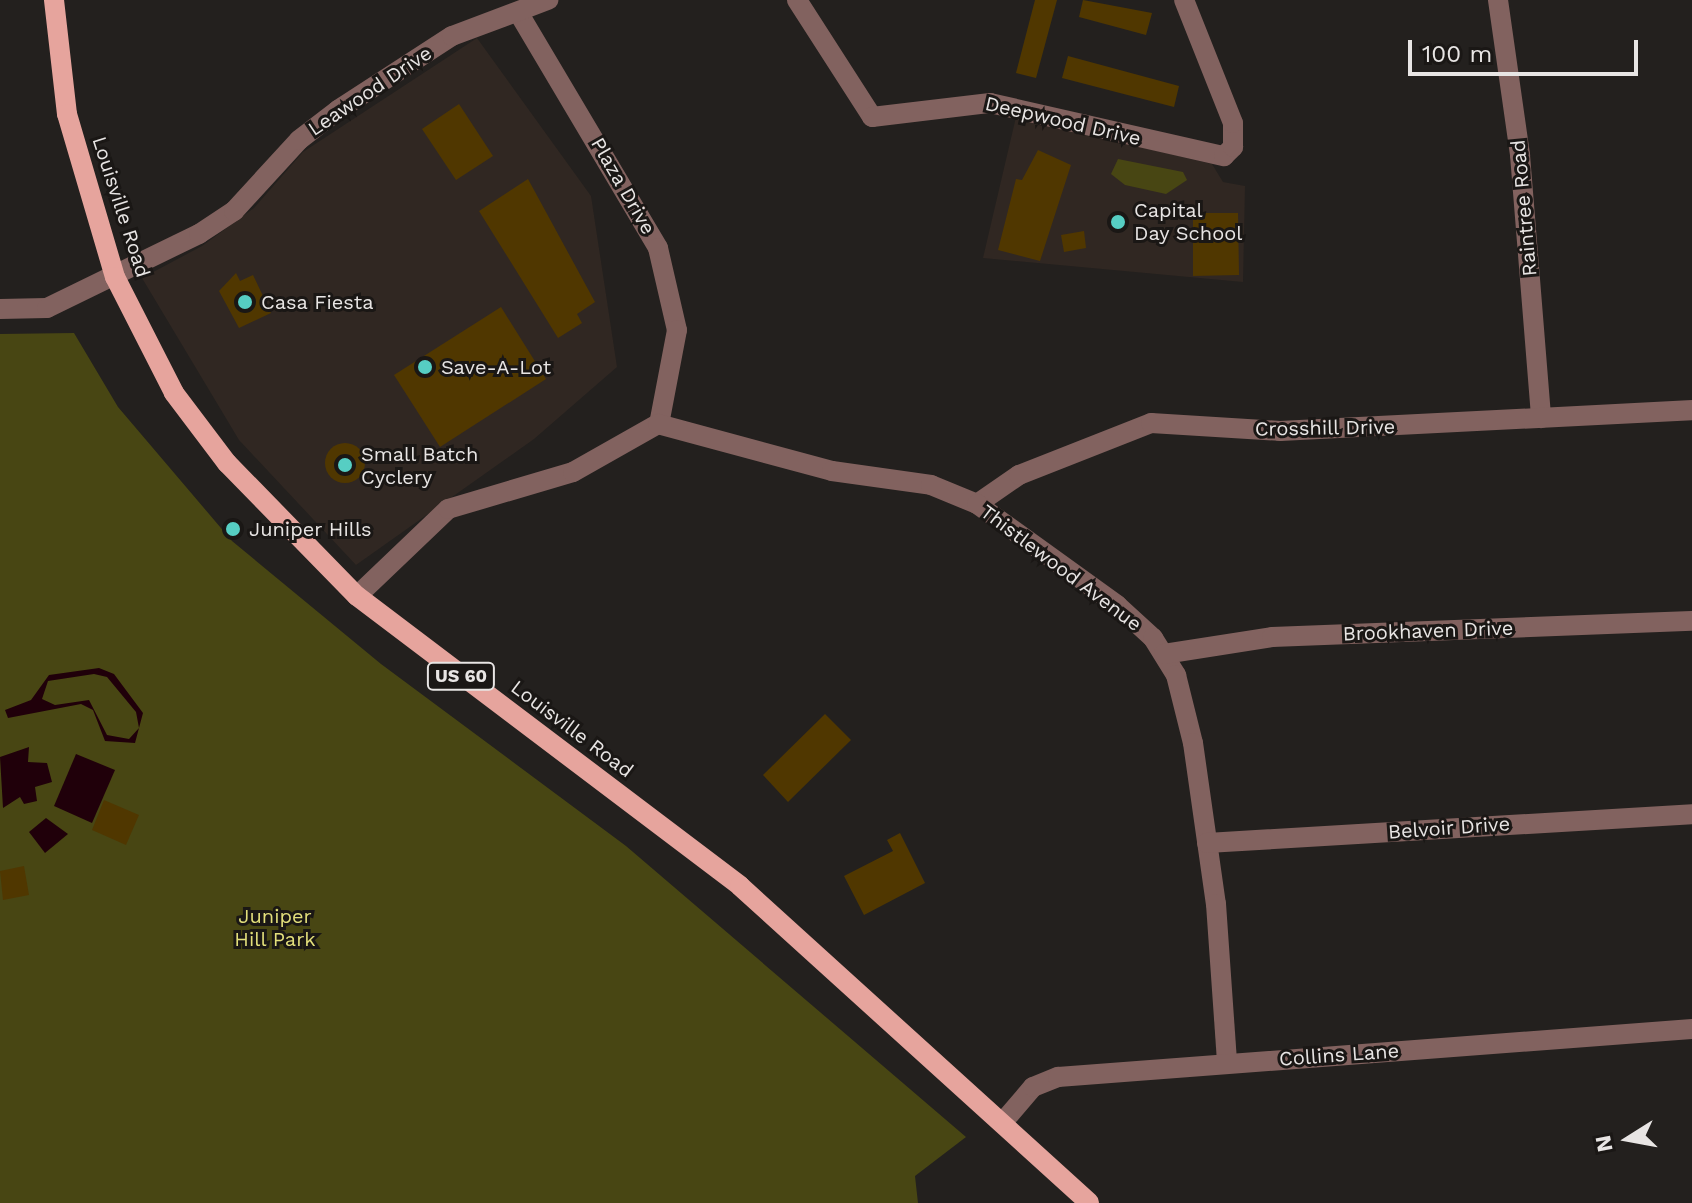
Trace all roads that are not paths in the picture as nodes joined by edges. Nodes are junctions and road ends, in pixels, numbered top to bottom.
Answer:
1 (54, 0) edge
2 (548, 0) edge
3 (797, 0) edge
4 (1184, 0) edge
5 (1498, 0) edge
6 (518, 12) junction
7 (115, 277) junction
8 (0, 309) edge
9 (1692, 410) edge
10 (1541, 418) junction
11 (659, 424) junction
12 (977, 504) junction
13 (357, 596) junction
14 (1692, 621) edge
15 (1164, 654) junction
16 (1692, 814) edge
17 (1207, 843) junction
18 (1692, 1029) edge
19 (1227, 1063) junction
20 (1003, 1122) junction
21 (1089, 1203) edge

1 - 7 main road, Louisville Road / US 60
2 - 6 street, Leawood Drive
3 - 4 street, Deepwood Drive
5 - 10 street, Raintree Road
6 - 7 street, Leawood Drive
6 - 11 street, Plaza Drive
7 - 8 street, Leawood Drive
7 - 13 main road, Louisville Road / US 60
9 - 10 street, Crosshill Drive
10 - 12 street, Crosshill Drive
11 - 12 street, Thistlewood Avenue
11 - 13 street
12 - 15 street, Thistlewood Avenue
13 - 20 main road, Louisville Road / US 60
14 - 15 street, Brookhaven Drive
15 - 17 street, Thistlewood Avenue
16 - 17 street, Belvoir Drive
17 - 19 street, Thistlewood Avenue
18 - 19 street, Collins Lane
19 - 20 street, Collins Lane
20 - 21 main road, Louisville Road / US 60

